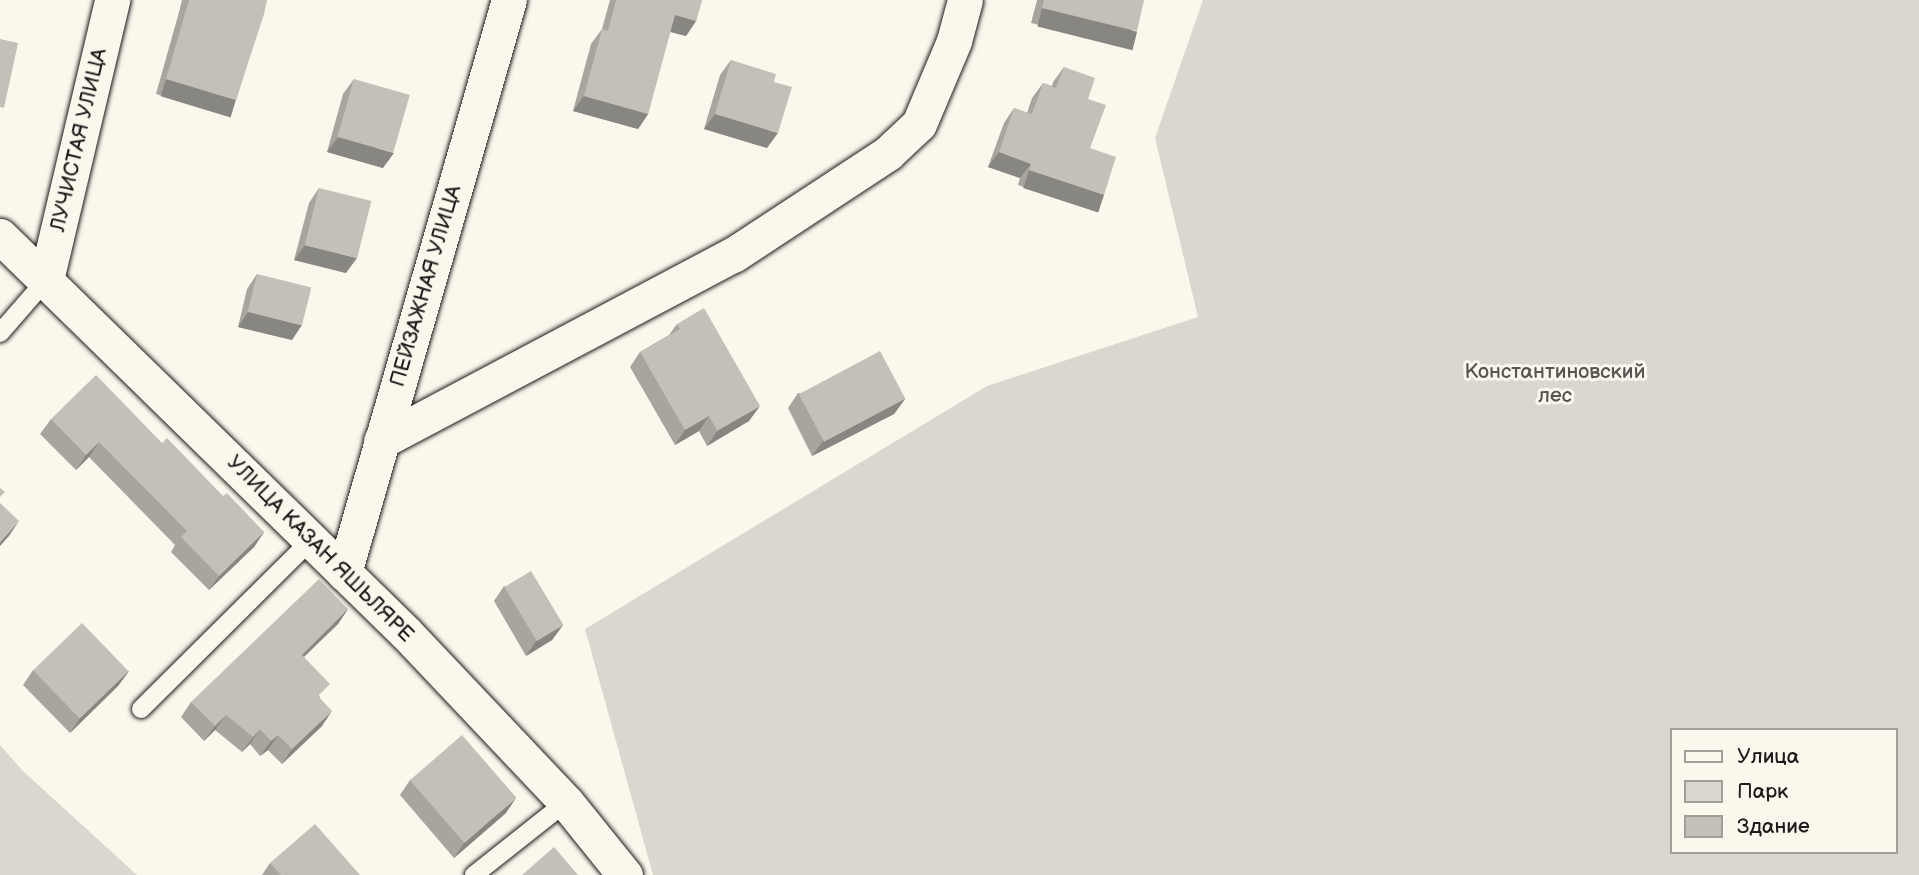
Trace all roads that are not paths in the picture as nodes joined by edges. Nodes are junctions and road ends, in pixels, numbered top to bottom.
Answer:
1 (112, 0) edge
2 (509, 0) edge
3 (965, 0) edge
4 (0, 236) edge
5 (46, 280) junction
6 (0, 333) edge
7 (381, 441) junction
8 (311, 540) junction
9 (344, 573) junction
10 (141, 709) dead end
11 (566, 802) junction
12 (474, 875) edge
13 (625, 875) edge

1 - 5 street, ЛУЧИСТАЯ УЛИЦА
2 - 7 street, ПЕЙЗАЖНАЯ УЛИЦА
3 - 7 street
4 - 5 street, УЛИЦА КАЗАН ЯШЬЛЯРЕ
5 - 6 lane
5 - 8 street, УЛИЦА КАЗАН ЯШЬЛЯРЕ
7 - 9 street, ПЕЙЗАЖНАЯ УЛИЦА
8 - 9 street, УЛИЦА КАЗАН ЯШЬЛЯРЕ
8 - 10 lane
9 - 11 street, УЛИЦА КАЗАН ЯШЬЛЯРЕ
11 - 12 lane
11 - 13 street, УЛИЦА КАЗАН ЯШЬЛЯРЕ

